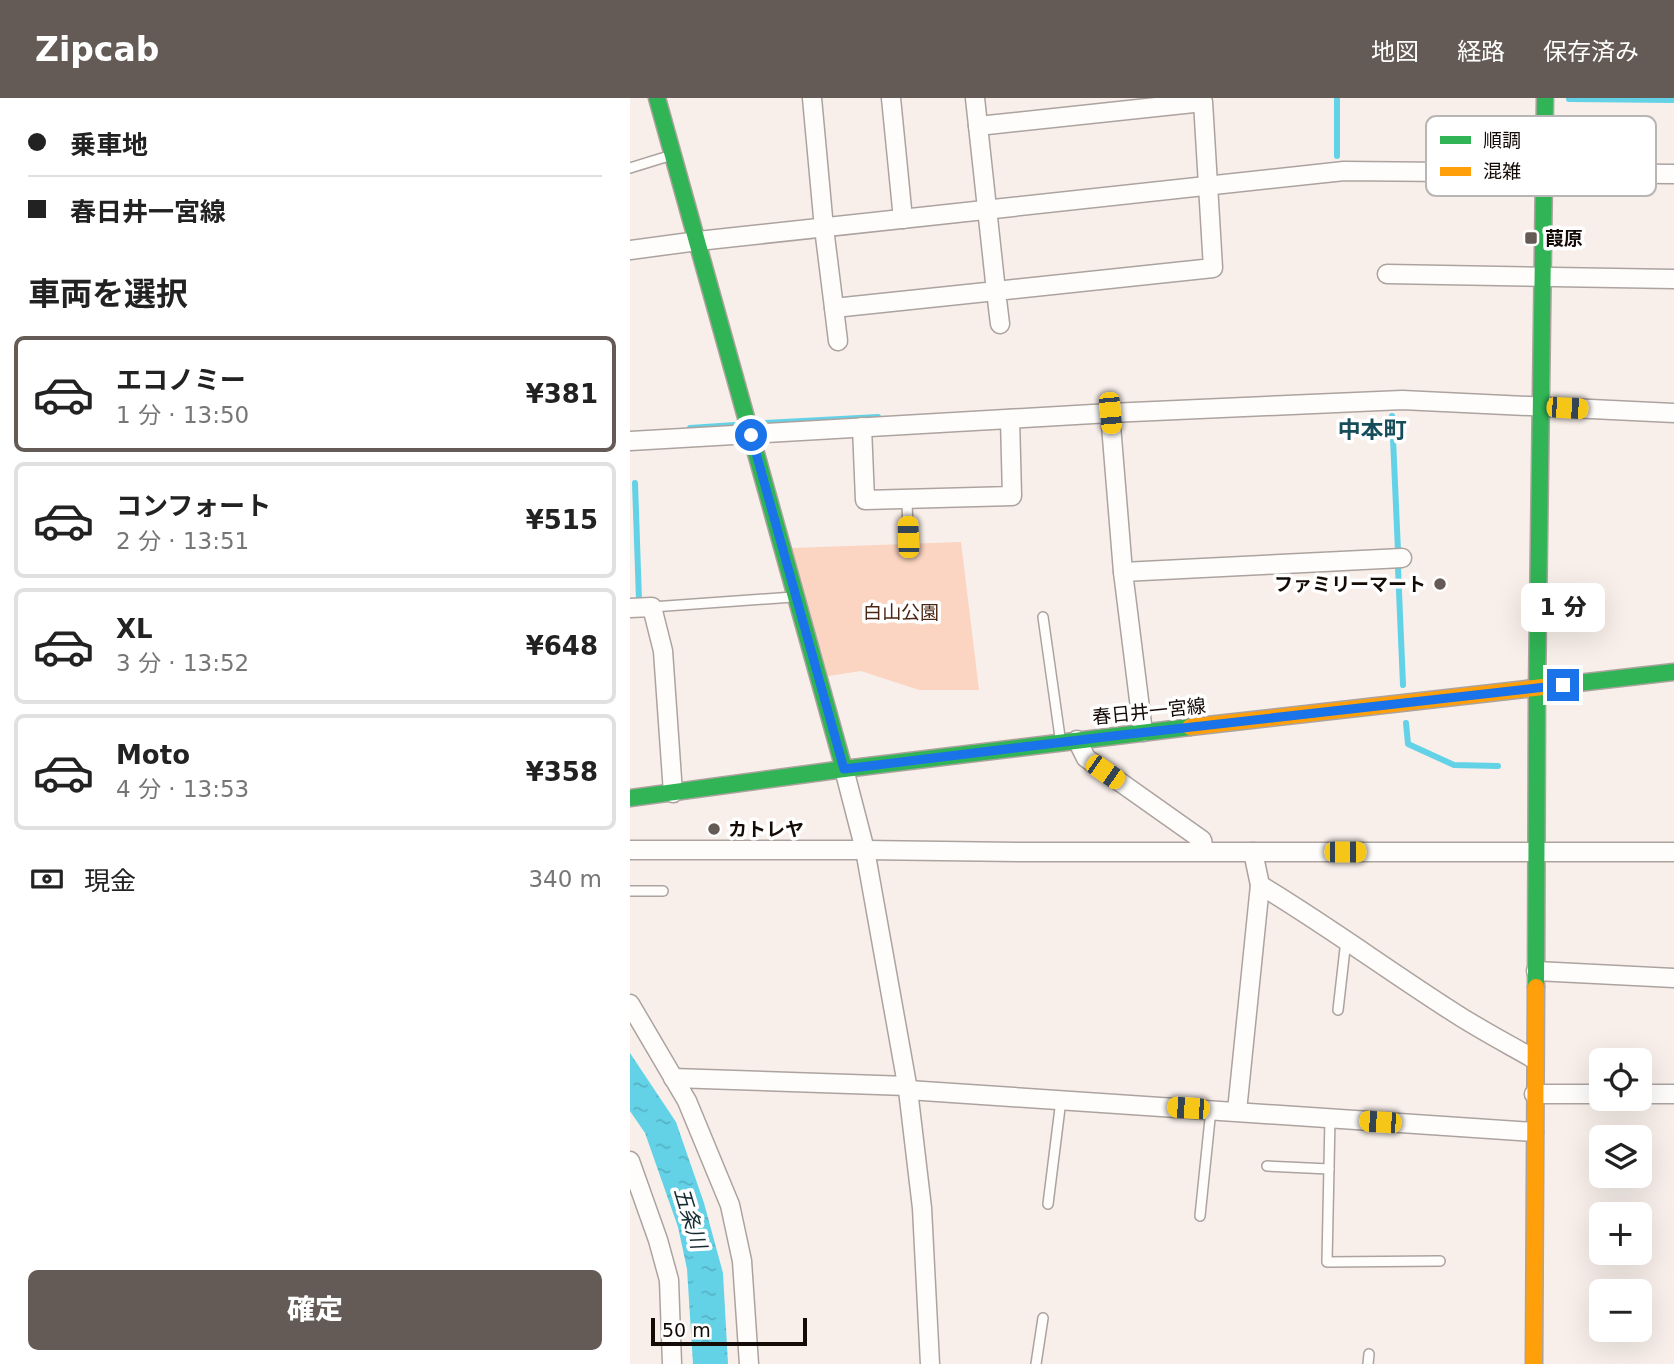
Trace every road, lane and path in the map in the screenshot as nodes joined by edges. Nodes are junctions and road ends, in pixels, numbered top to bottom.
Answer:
1 (657, 98) edge
2 (812, 98) edge
3 (891, 98) edge
4 (975, 98) edge
5 (1545, 98) edge
6 (1545, 116) edge
7 (978, 126) junction
8 (673, 155) junction
9 (630, 168) edge
10 (1426, 172) edge
11 (1656, 174) edge
12 (1674, 174) edge
13 (1208, 186) junction
14 (1544, 196) edge
15 (987, 210) junction
16 (903, 219) junction
17 (824, 228) junction
18 (698, 241) junction
19 (630, 250) edge
20 (1387, 274) dead end
21 (1542, 275) junction
22 (1674, 279) edge
23 (996, 291) junction
24 (834, 308) junction
25 (1000, 324) dead end
26 (838, 341) dead end
27 (1541, 407) junction
28 (1110, 413) junction
29 (1674, 413) edge
30 (1010, 419) junction
31 (862, 428) junction
32 (751, 435) junction
33 (630, 441) edge
34 (907, 499) junction
35 (908, 537) dead end
36 (1402, 558) dead end
37 (1124, 572) junction
38 (796, 597) junction
39 (652, 607) junction
40 (630, 608) edge
41 (1043, 617) dead end
42 (1674, 672) edge
43 (1537, 689) junction
44 (1143, 732) junction
45 (1069, 741) junction
46 (844, 769) junction
47 (673, 793) junction
48 (630, 799) edge
49 (630, 850) edge
50 (865, 850) junction
51 (1204, 851) junction
52 (1253, 852) junction
53 (1537, 852) junction
54 (1674, 852) edge
55 (1260, 885) junction
56 (630, 891) edge
57 (663, 891) dead end
58 (1346, 940) junction
59 (1536, 971) junction
60 (1674, 978) edge
61 (630, 1004) edge
62 (1338, 1010) dead end
63 (1534, 1059) junction
64 (673, 1078) junction
65 (908, 1088) junction
66 (1534, 1094) junction
67 (1589, 1094) edge
68 (1652, 1094) edge
69 (1674, 1094) edge
70 (1061, 1100) junction
71 (1211, 1109) junction
72 (1237, 1111) junction
73 (1330, 1118) junction
74 (1534, 1132) junction
75 (630, 1161) edge
76 (1267, 1166) dead end
77 (1329, 1169) junction
78 (1048, 1204) dead end
79 (1200, 1216) dead end
80 (1440, 1261) dead end
81 (1043, 1318) dead end
82 (671, 1364) edge
83 (749, 1364) edge
84 (930, 1364) edge
85 (1036, 1364) edge
86 (1534, 1364) edge

1 - 8 street
2 - 17 street
3 - 16 street
4 - 7 street
5 - 6 street
7 - 13 street
7 - 15 street
8 - 9 lane
8 - 18 street
10 - 13 street
11 - 12 street
13 - 15 street
13 - 23 street
14 - 21 street
15 - 16 street
15 - 23 street
16 - 17 street
17 - 18 street
17 - 24 street
18 - 19 street
18 - 32 street
20 - 21 street
21 - 22 street
21 - 27 street
23 - 24 street
23 - 25 street
24 - 26 street
27 - 28 street
27 - 29 street
27 - 43 street
28 - 30 street
28 - 37 street
30 - 31 street
30 - 34 street
31 - 32 street
31 - 34 street
32 - 33 street
32 - 38 street
34 - 35 lane
36 - 37 street
37 - 44 street
38 - 39 lane
38 - 46 street
39 - 40 street
39 - 47 street
41 - 45 lane
42 - 43 street, 春日井一宮線
43 - 44 street, 春日井一宮線
43 - 53 street
44 - 45 street, 春日井一宮線
45 - 46 street, 春日井一宮線
45 - 51 street
46 - 47 street, 春日井一宮線
46 - 50 street
47 - 48 street, 春日井一宮線
49 - 50 street
50 - 51 street
50 - 65 street
51 - 52 street
52 - 53 street
52 - 55 street
53 - 54 street
53 - 59 street
55 - 58 street
55 - 72 street
56 - 57 lane
58 - 62 lane
58 - 63 street
59 - 60 street
59 - 63 street
61 - 64 street
63 - 66 street
64 - 65 street
64 - 83 street
65 - 70 street
65 - 84 street
66 - 67 street
66 - 74 street
68 - 69 street
70 - 71 street
70 - 78 lane
71 - 72 street
71 - 79 lane
72 - 73 street
73 - 74 street
73 - 77 lane
74 - 86 street
75 - 82 street
76 - 77 lane
77 - 80 lane
81 - 85 lane

